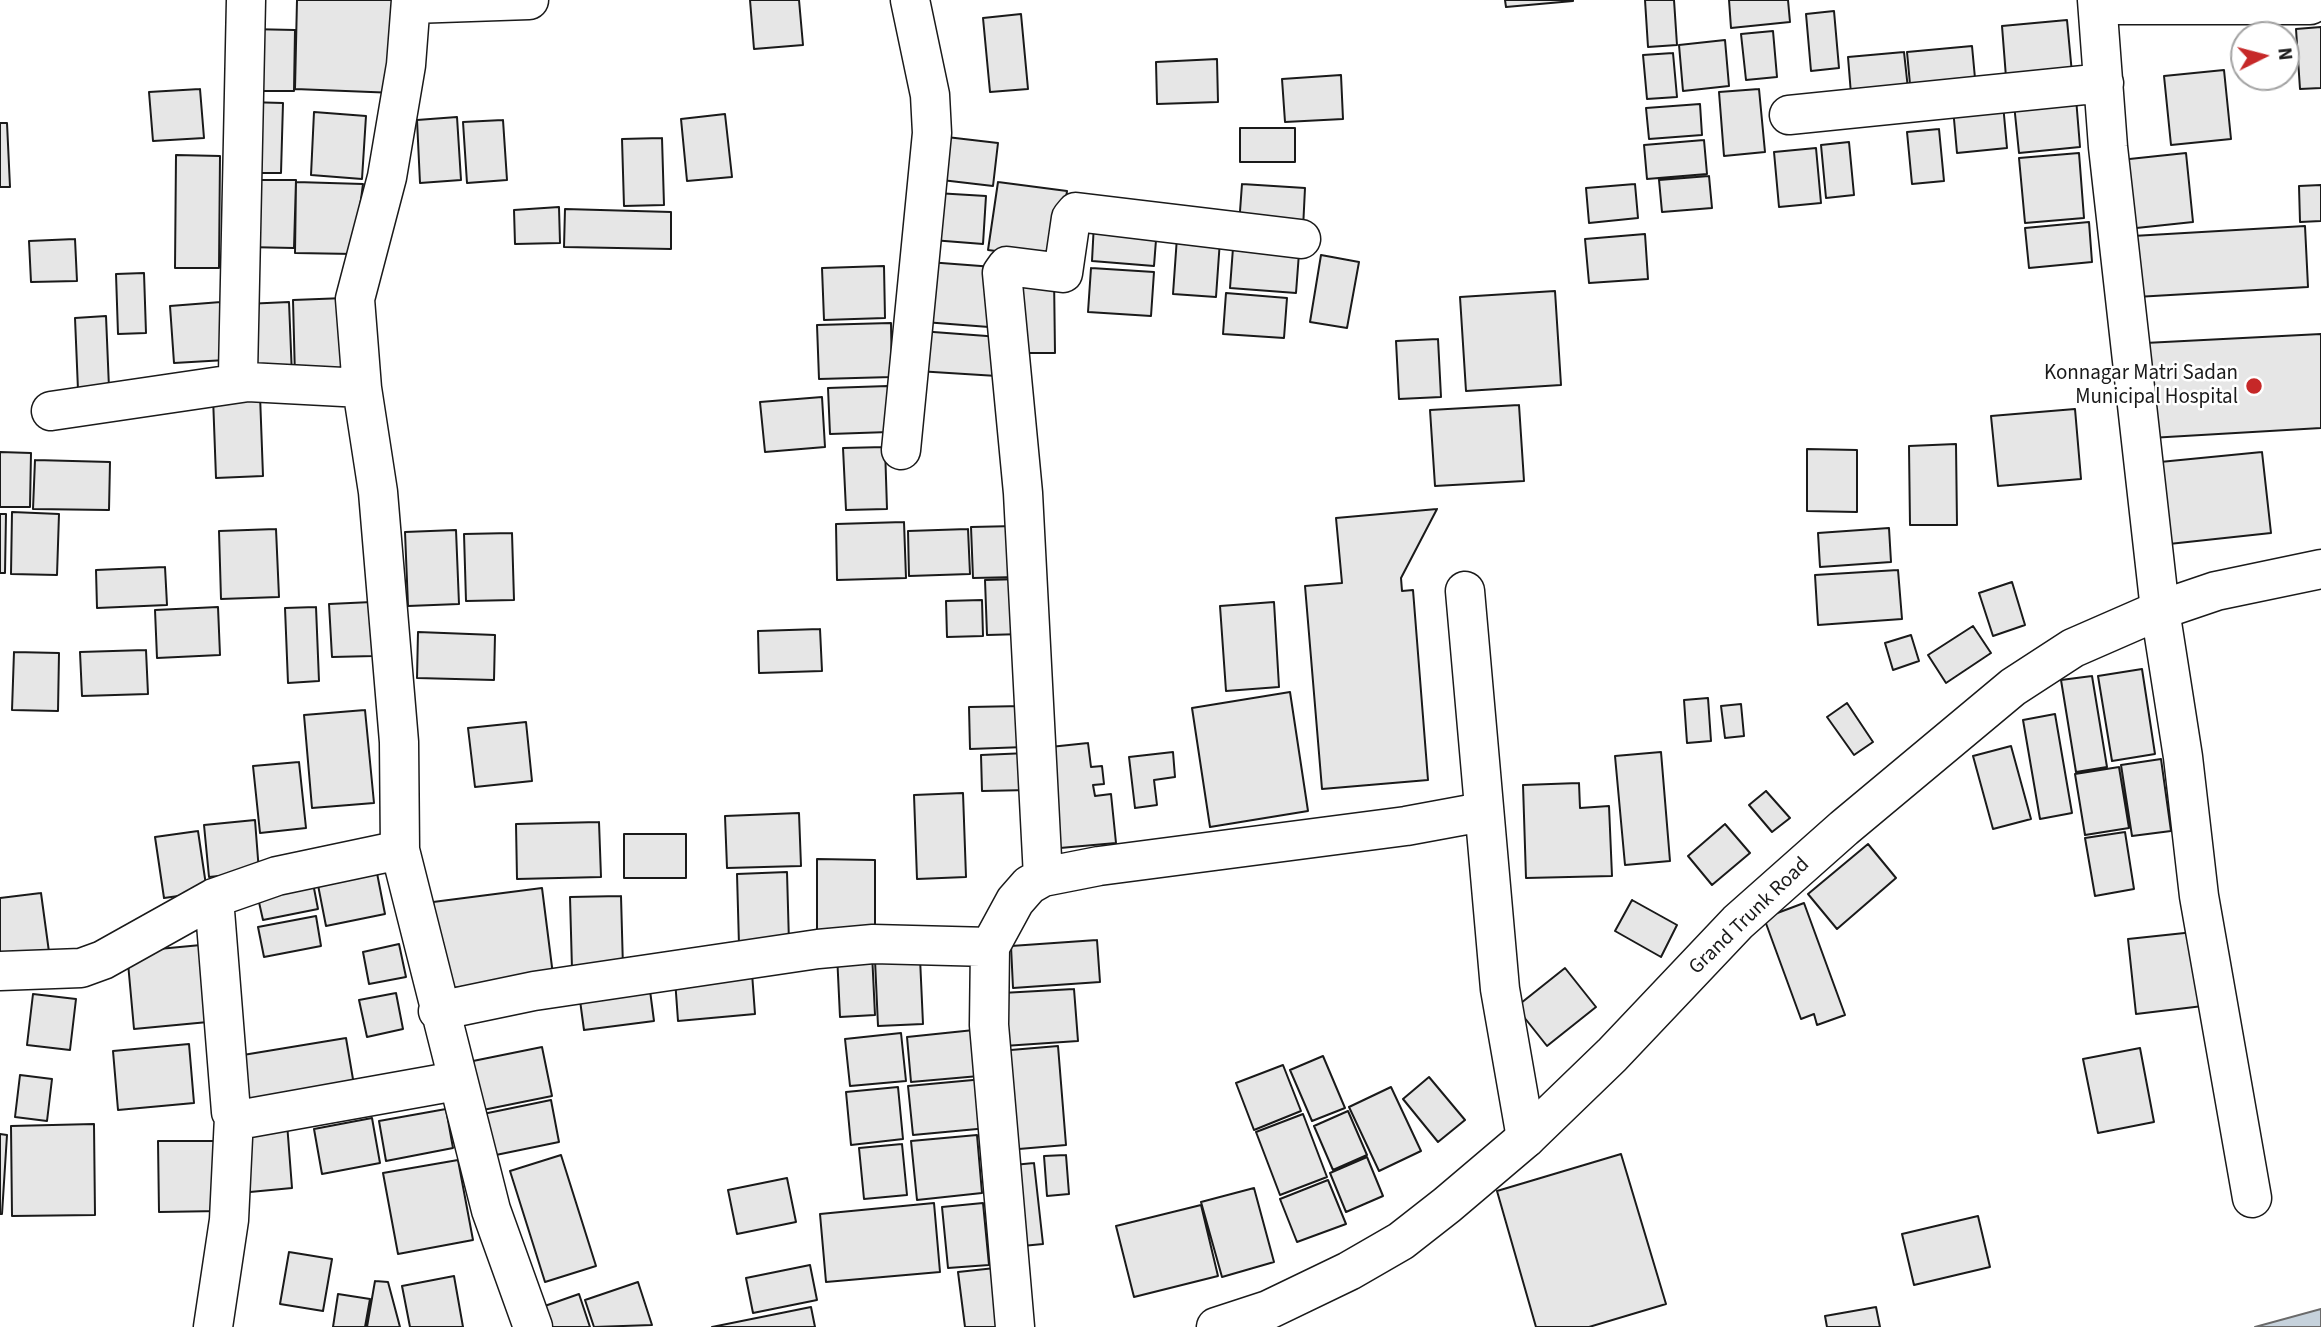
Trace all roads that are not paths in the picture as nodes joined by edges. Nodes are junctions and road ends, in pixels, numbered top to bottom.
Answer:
1 (246, 0) edge
2 (529, 0) edge
3 (910, 0) edge
4 (2321, 1) edge
5 (412, 2) edge
6 (2097, 3) edge
7 (2104, 83) junction
8 (1789, 115) dead end
9 (1301, 239) dead end
10 (248, 382) junction
11 (362, 388) junction
12 (51, 411) dead end
13 (901, 450) dead end
14 (2321, 569) edge
15 (1465, 591) dead end
16 (2161, 610) junction
17 (1482, 812) junction
18 (400, 850) junction
19 (1043, 877) junction
20 (214, 898) junction
21 (990, 947) junction
22 (0, 971) edge
23 (438, 1011) junction
24 (456, 1081) junction
25 (234, 1116) junction
26 (1526, 1138) junction
27 (2252, 1198) dead end
28 (214, 1327) edge
29 (533, 1327) edge
30 (1015, 1327) edge
31 (1216, 1327) edge

1 - 10 street
2 - 5 street
3 - 13 street
4 - 6 street
5 - 11 street
6 - 7 street
7 - 8 street
7 - 16 street
9 - 19 street
10 - 11 street
10 - 12 street
11 - 18 street
14 - 16 street, Grand Trunk Road
15 - 17 street
16 - 26 street, Grand Trunk Road
16 - 27 street
17 - 19 street
17 - 26 street
18 - 20 street
18 - 23 street
19 - 21 street
20 - 22 street
20 - 25 street
21 - 23 street
21 - 30 street
23 - 24 street
24 - 25 street
24 - 29 street
25 - 28 street
26 - 31 street, Grand Trunk Road

